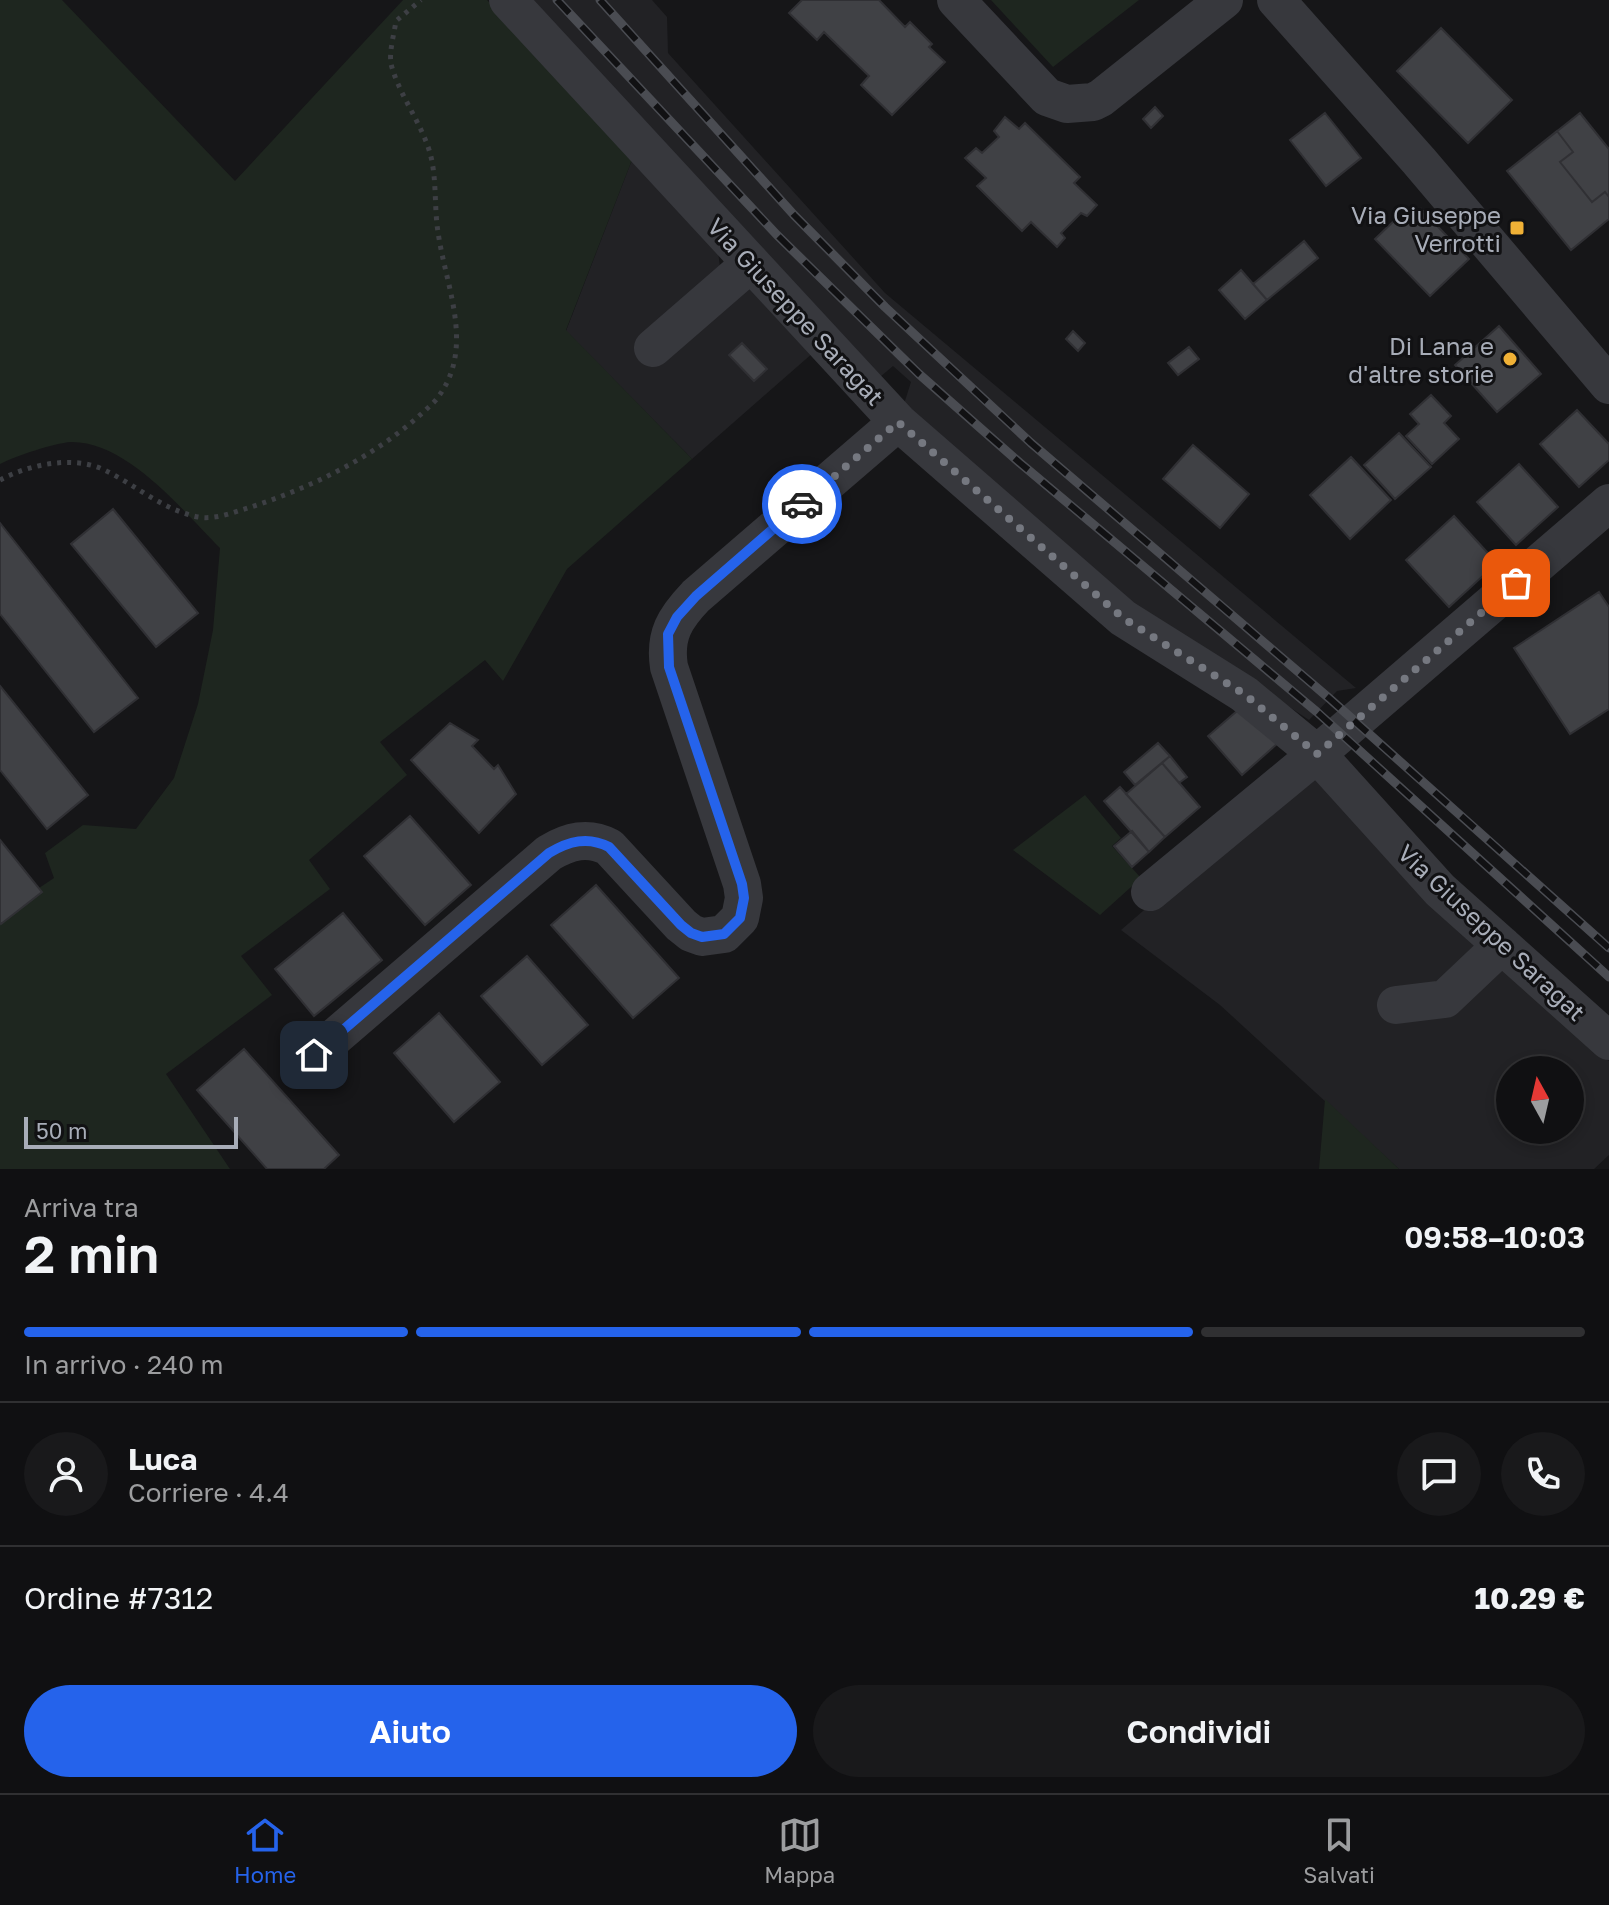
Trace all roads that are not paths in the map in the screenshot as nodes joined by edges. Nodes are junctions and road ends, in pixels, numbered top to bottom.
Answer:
1 (508, 0) edge
2 (956, 0) edge
3 (1224, 0) edge
4 (1276, 0) edge
5 (751, 263) junction
6 (653, 348) dead end
7 (1609, 385) edge
8 (898, 422) junction
9 (1609, 503) edge
10 (1317, 754) junction
11 (1150, 892) dead end
12 (1502, 945) junction
13 (1396, 1005) dead end
14 (1609, 1041) edge
15 (314, 1055) dead end

1 - 5 street, Via Giuseppe Saragat
2 - 3 street
4 - 7 street
5 - 6 street
5 - 8 street, Via Giuseppe Saragat
8 - 10 street, Via Giuseppe Saragat
8 - 15 street
9 - 10 street
10 - 11 street
10 - 12 street, Via Giuseppe Saragat
12 - 13 street
12 - 14 street, Via Giuseppe Saragat

